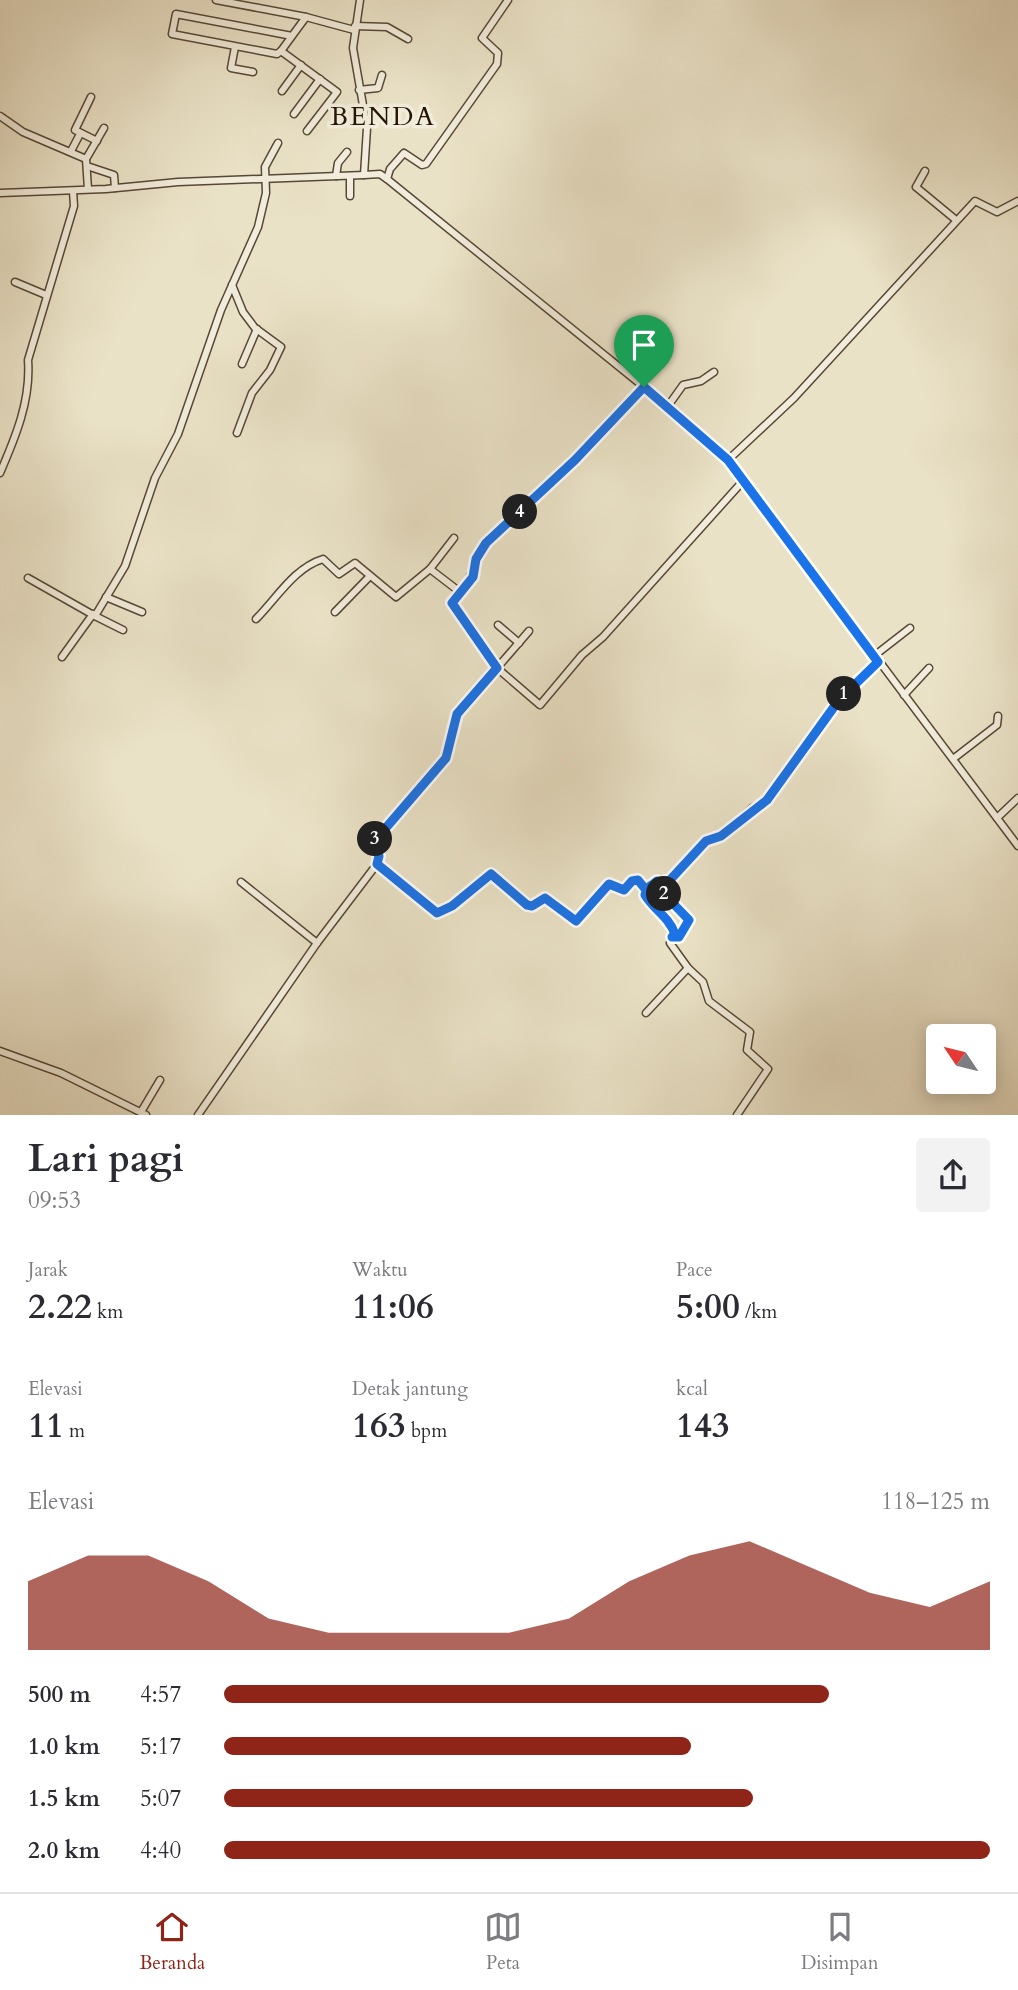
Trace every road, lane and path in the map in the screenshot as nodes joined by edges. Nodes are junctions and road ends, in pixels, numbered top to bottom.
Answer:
1 (216, 0) edge
2 (360, 0) edge
3 (508, 0) edge
4 (227, 1) edge
5 (306, 17) junction
6 (355, 28) junction
7 (292, 36) junction
8 (408, 38) dead end
9 (235, 47) junction
10 (281, 51) junction
11 (301, 65) junction
12 (253, 72) dead end
13 (382, 75) dead end
14 (320, 79) junction
15 (359, 90) junction
16 (282, 91) dead end
17 (91, 97) dead end
18 (294, 114) dead end
19 (0, 116) edge
20 (104, 128) dead end
21 (307, 131) dead end
22 (80, 134) junction
23 (97, 141) junction
24 (278, 144) dead end
25 (71, 150) junction
26 (347, 152) dead end
27 (86, 162) junction
28 (925, 171) dead end
29 (364, 175) junction
30 (336, 176) junction
31 (350, 176) junction
32 (264, 178) junction
33 (387, 179) junction
34 (115, 188) junction
35 (88, 189) junction
36 (73, 191) junction
37 (0, 193) edge
38 (350, 196) dead end
39 (1018, 201) edge
40 (956, 220) junction
41 (15, 282) dead end
42 (232, 285) junction
43 (46, 295) junction
44 (257, 329) junction
45 (242, 364) dead end
46 (714, 372) dead end
47 (644, 387) junction
48 (668, 406) junction
49 (237, 433) dead end
50 (728, 460) junction
51 (0, 473) edge
52 (743, 481) junction
53 (454, 538) dead end
54 (430, 569) junction
55 (370, 576) junction
56 (27, 578) dead end
57 (460, 592) junction
58 (106, 597) junction
59 (142, 612) dead end
60 (335, 612) dead end
61 (94, 615) junction
62 (256, 619) dead end
63 (498, 625) dead end
64 (910, 628) dead end
65 (124, 630) dead end
66 (529, 631) dead end
67 (519, 643) junction
68 (62, 657) dead end
69 (876, 659) junction
70 (497, 668) junction
71 (929, 668) dead end
72 (904, 695) junction
73 (998, 716) dead end
74 (953, 759) junction
75 (1018, 798) edge
76 (997, 818) junction
77 (1018, 846) edge
78 (377, 864) junction
79 (657, 881) junction
80 (242, 882) dead end
81 (646, 890) junction
82 (672, 937) junction
83 (317, 943) junction
84 (688, 968) junction
85 (646, 1013) dead end
86 (0, 1051) edge
87 (160, 1080) dead end
88 (144, 1113) edge
89 (198, 1115) edge
90 (737, 1115) edge

1 - 4 street
2 - 6 street
3 - 33 street
4 - 5 street
5 - 6 street
5 - 7 street
6 - 8 street
6 - 15 street
7 - 9 street
7 - 10 street
9 - 10 street
9 - 12 street
10 - 11 street
11 - 14 street
11 - 16 street
13 - 15 street
14 - 18 street
14 - 21 street
15 - 29 street
17 - 22 street
19 - 25 street
20 - 23 street
22 - 23 street
22 - 25 street
23 - 27 street
24 - 32 street
25 - 27 street
26 - 30 street
27 - 34 street
27 - 35 street
28 - 40 street
29 - 31 street
29 - 33 street
30 - 31 street
30 - 32 street
31 - 38 street
32 - 34 street
32 - 42 street
33 - 47 street
34 - 35 street
35 - 36 street
36 - 37 street
36 - 43 street
39 - 40 street
40 - 50 street
41 - 43 street
42 - 44 street
42 - 58 street
43 - 51 street
44 - 45 street
44 - 49 street
46 - 48 street
47 - 48 street
47 - 57 street
48 - 50 street
50 - 52 street
52 - 69 street
52 - 70 street
53 - 54 street
54 - 55 street
54 - 57 street
55 - 60 street
55 - 62 street
56 - 61 street
57 - 70 street
58 - 59 street
58 - 61 street
61 - 65 street
61 - 68 street
63 - 67 street
64 - 69 street
66 - 67 street
67 - 70 street
69 - 72 street
69 - 79 street
70 - 78 street
71 - 72 street
72 - 74 street
73 - 74 street
74 - 76 street
75 - 76 street
76 - 77 street
78 - 81 street
78 - 83 street
79 - 81 street
79 - 82 street
80 - 83 street
81 - 82 street
82 - 84 street
83 - 89 street
84 - 85 street
84 - 90 street
86 - 88 street
87 - 88 street

